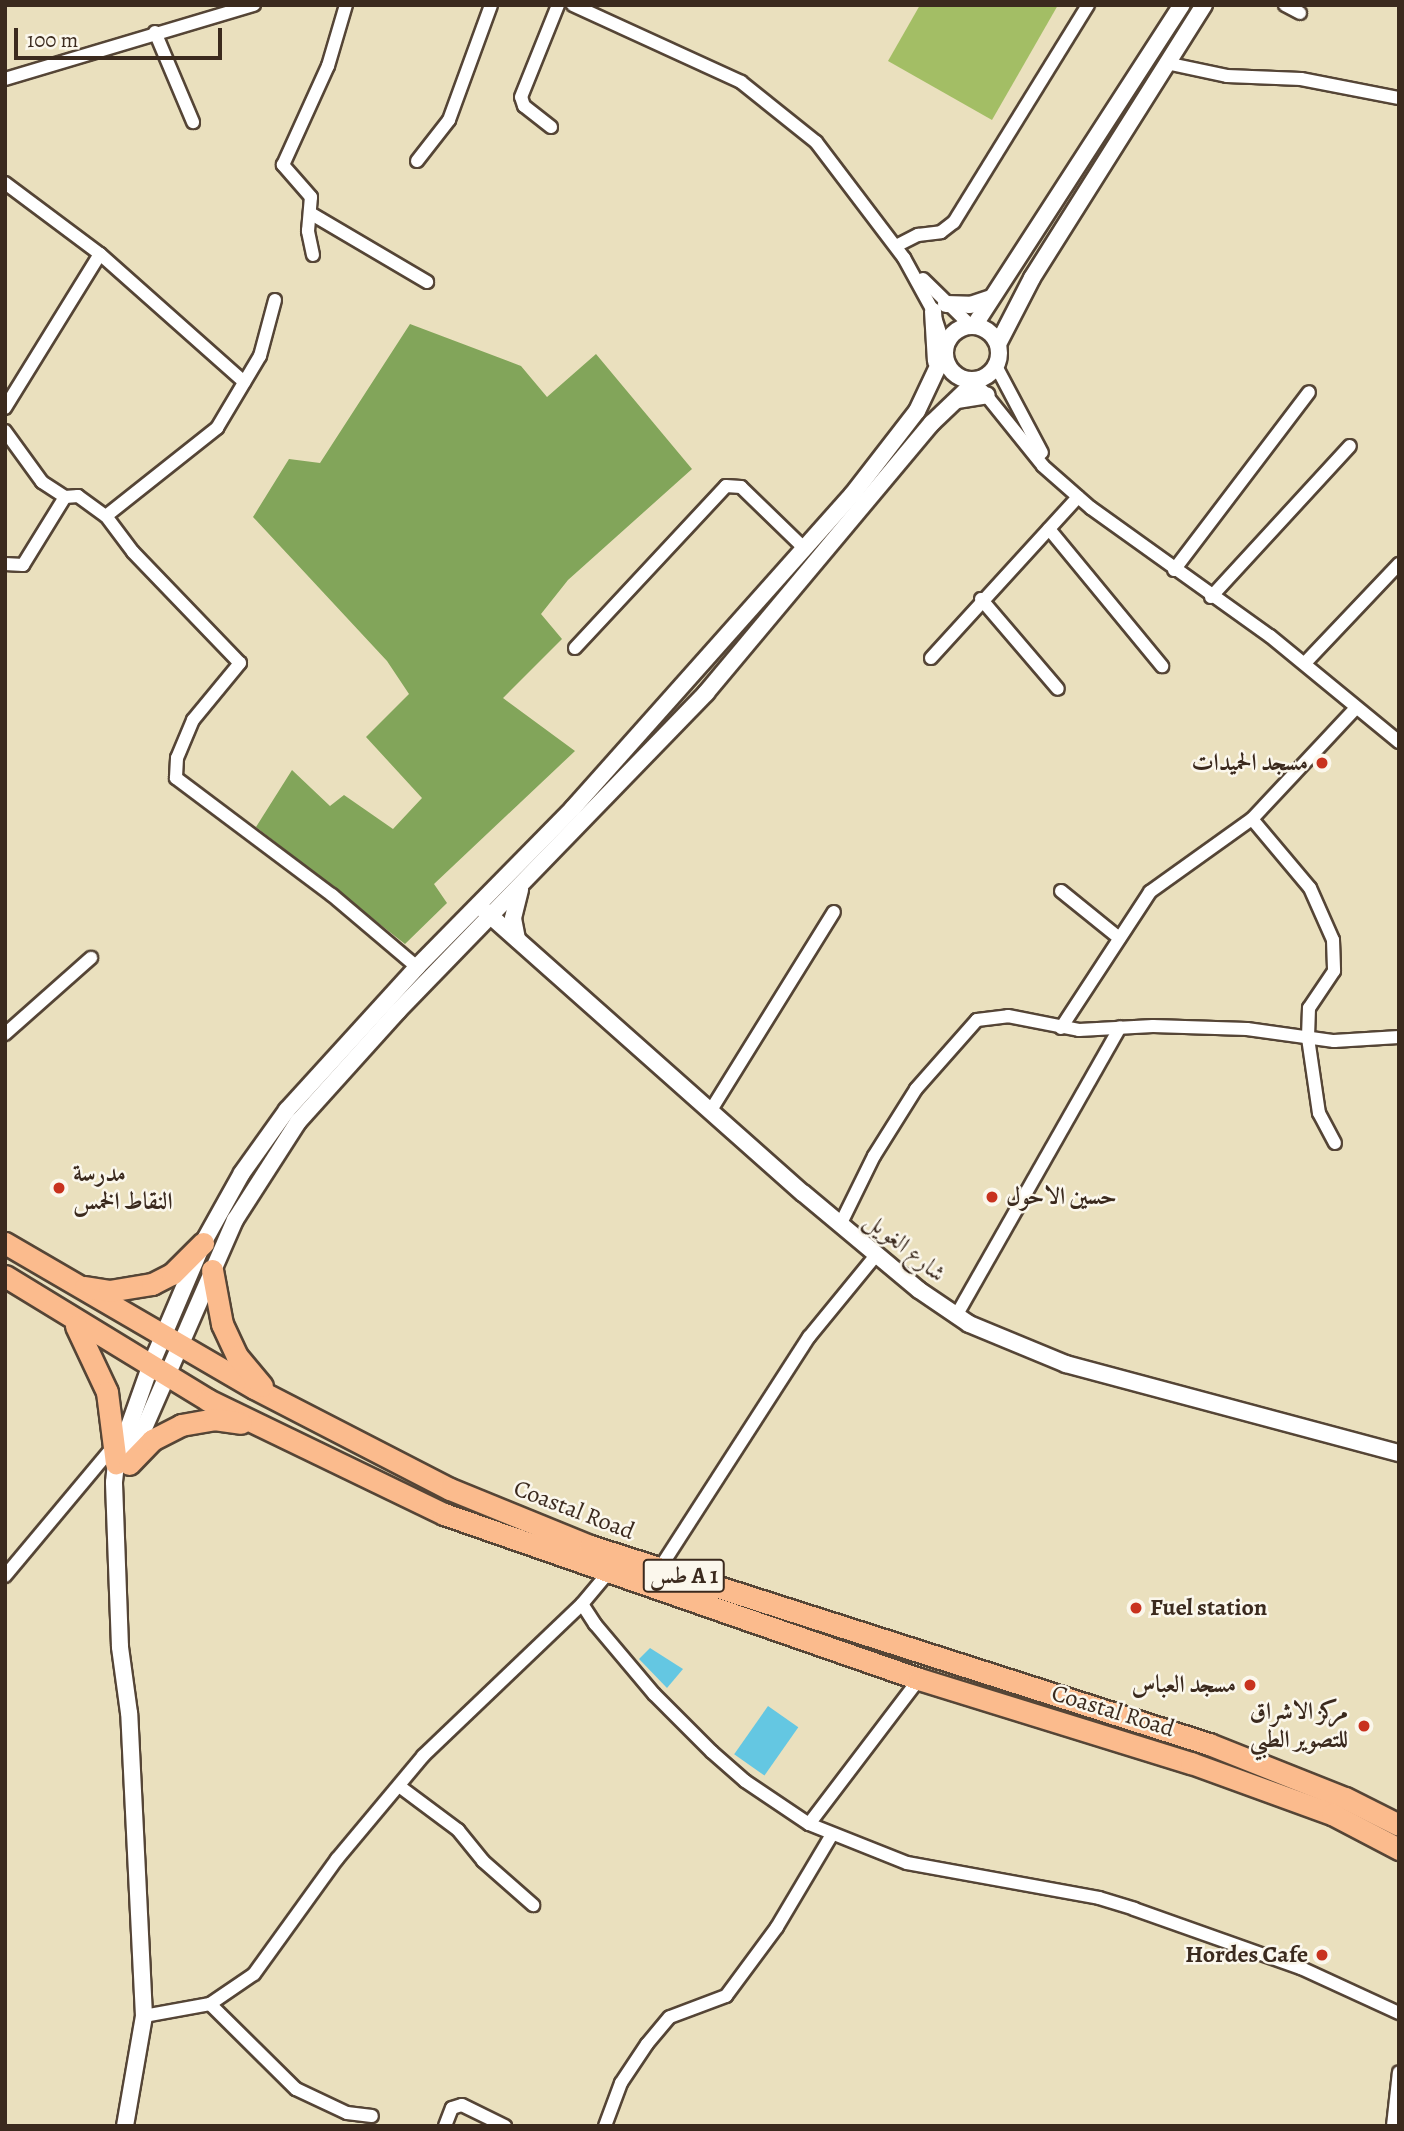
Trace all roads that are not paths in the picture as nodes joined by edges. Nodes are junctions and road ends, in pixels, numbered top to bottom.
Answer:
1 (254, 5) edge
2 (346, 5) edge
3 (491, 5) edge
4 (558, 5) edge
5 (573, 5) edge
6 (1087, 5) edge
7 (1182, 5) edge
8 (1204, 5) edge
9 (1285, 5) edge
10 (596, 9) edge
11 (1300, 13) dead end
12 (155, 32) junction
13 (1166, 63) junction
14 (5, 79) edge
15 (1399, 98) edge
16 (193, 122) dead end
17 (551, 127) dead end
18 (417, 161) dead end
19 (5, 183) edge
20 (310, 213) junction
21 (895, 246) junction
22 (100, 254) junction
23 (313, 255) dead end
24 (427, 282) dead end
25 (992, 298) junction
26 (275, 300) dead end
27 (939, 307) junction
28 (973, 326) junction
29 (998, 344) junction
30 (945, 350) junction
31 (996, 366) junction
32 (977, 380) junction
33 (244, 382) junction
34 (933, 383) junction
35 (1309, 392) dead end
36 (987, 395) junction
37 (952, 402) junction
38 (5, 408) edge
39 (5, 431) edge
40 (1350, 446) dead end
41 (1056, 477) junction
42 (65, 497) junction
43 (1078, 497) junction
44 (106, 516) junction
45 (1049, 529) junction
46 (804, 548) junction
47 (5, 564) edge
48 (1399, 564) edge
49 (1174, 570) junction
50 (1211, 597) junction
51 (981, 599) junction
52 (575, 648) dead end
53 (931, 658) dead end
54 (1305, 663) junction
55 (1162, 666) dead end
56 (1058, 689) dead end
57 (1356, 708) junction
58 (1399, 742) edge
59 (1252, 819) junction
60 (521, 887) junction
61 (1060, 891) dead end
62 (478, 905) junction
63 (834, 912) dead end
64 (491, 917) junction
65 (472, 936) junction
66 (1119, 938) junction
67 (517, 939) junction
68 (91, 958) dead end
69 (417, 967) junction
70 (1120, 1027) junction
71 (1061, 1028) junction
72 (5, 1034) edge
73 (1399, 1037) edge
74 (1308, 1038) junction
75 (711, 1110) junction
76 (1335, 1143) dead end
77 (840, 1225) junction
78 (5, 1243) edge
79 (203, 1243) junction
80 (877, 1254) junction
81 (212, 1270) junction
82 (5, 1276) edge
83 (66, 1280) junction
84 (956, 1316) junction
85 (73, 1322) junction
86 (172, 1342) junction
87 (159, 1372) junction
88 (282, 1403) junction
89 (259, 1427) junction
90 (1399, 1453) edge
91 (120, 1457) junction
92 (660, 1568) junction
93 (608, 1573) junction
94 (5, 1576) edge
95 (582, 1604) junction
96 (919, 1679) junction
97 (399, 1786) junction
98 (810, 1824) junction
99 (1399, 1825) edge
100 (831, 1836) junction
101 (1399, 1849) edge
102 (533, 1905) dead end
103 (210, 2004) junction
104 (1399, 2013) edge
105 (144, 2016) junction
106 (1399, 2072) edge
107 (372, 2116) dead end
108 (125, 2126) edge
109 (445, 2126) edge
110 (505, 2126) edge
111 (605, 2126) edge
112 (1392, 2126) edge

1 - 12 street
2 - 20 street
3 - 18 street
4 - 17 street
5 - 10 street
6 - 21 street
7 - 25 street
8 - 13 street
9 - 11 street
10 - 21 street
12 - 14 street
12 - 16 street
13 - 15 street
13 - 29 street
19 - 22 street
20 - 23 street
20 - 24 street
21 - 27 street
22 - 33 street
22 - 38 street
25 - 27 street
25 - 28 street
26 - 33 street
27 - 28 street
27 - 30 street
27 - 34 street
28 - 29 street
28 - 30 street
29 - 31 street
30 - 32 street
30 - 34 street
31 - 32 street
31 - 41 street
32 - 36 street
32 - 37 street
33 - 44 street
34 - 46 street
35 - 49 street
36 - 37 street
36 - 41 street
37 - 60 street
39 - 42 street
40 - 50 street
41 - 43 street
42 - 44 street
42 - 47 street
43 - 45 street
43 - 49 street
44 - 69 street
45 - 51 street
45 - 55 street
46 - 52 street
46 - 62 street
48 - 54 street
49 - 50 street
50 - 54 street
51 - 53 street
51 - 56 street
54 - 57 street
57 - 58 street
57 - 59 street
59 - 66 street
59 - 74 street
60 - 64 street
60 - 67 street
61 - 66 street
62 - 64 street, شارع الغويل
62 - 69 street
63 - 75 street
64 - 65 street
64 - 67 street, شارع الغويل
65 - 67 street
65 - 81 street
66 - 71 street
67 - 75 street, شارع الغويل
68 - 72 street
69 - 79 street
70 - 71 street
70 - 74 street
70 - 84 street
71 - 77 street
73 - 74 street
74 - 76 street
75 - 77 street, شارع الغويل
77 - 80 street, شارع الغويل
78 - 83 highway, Coastal Road / طس A 1
79 - 83 highway
79 - 86 street
80 - 84 street, شارع الغويل
80 - 92 street
81 - 86 street
81 - 88 highway
82 - 85 highway, Coastal Road / طس A 1
83 - 86 highway, Coastal Road / طس A 1
84 - 90 street, شارع الغويل
85 - 87 highway, Coastal Road / طس A 1
85 - 91 highway
86 - 87 street
86 - 88 highway, Coastal Road / طس A 1
87 - 89 highway, Coastal Road / طس A 1
87 - 91 street
88 - 92 highway, Coastal Road / طس A 1
89 - 91 highway
89 - 93 highway, Coastal Road / طس A 1
91 - 94 street
91 - 105 street
92 - 99 highway, Coastal Road / طس A 1
93 - 95 street
93 - 96 highway, Coastal Road / طس A 1
95 - 97 street
95 - 98 street
96 - 98 street
96 - 101 highway, Coastal Road / طس A 1
97 - 102 street
97 - 103 street
98 - 100 street
100 - 104 street
100 - 111 street
103 - 105 street
103 - 107 street
105 - 108 street
106 - 112 street
109 - 110 street

